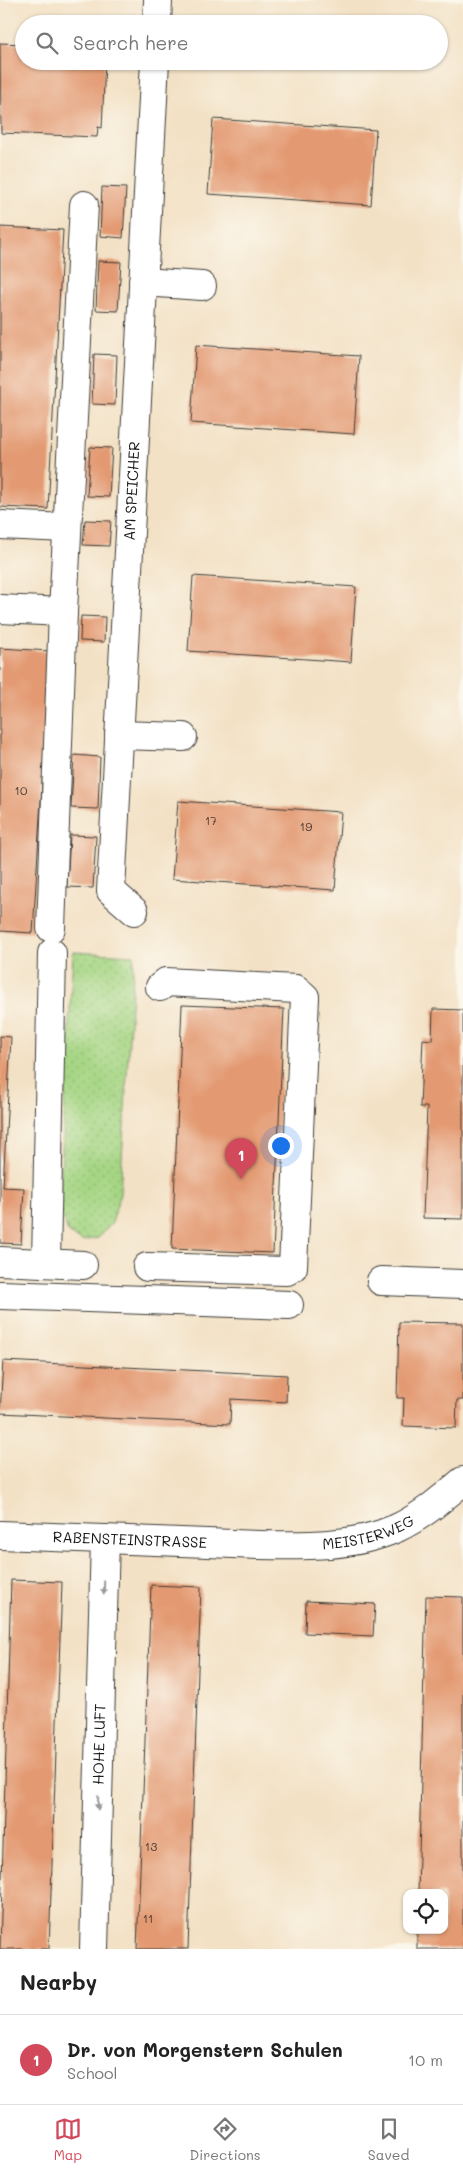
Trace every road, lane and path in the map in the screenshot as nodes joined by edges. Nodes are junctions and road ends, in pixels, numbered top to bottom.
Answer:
1 (158, 0) edge
2 (157, 15) edge
3 (155, 70) edge
4 (84, 205) dead end
5 (143, 282) junction
6 (202, 286) dead end
7 (0, 525) edge
8 (67, 528) junction
9 (0, 609) edge
10 (62, 612) junction
11 (119, 735) junction
12 (183, 738) dead end
13 (134, 911) dead end
14 (160, 987) dead end
15 (0, 1262) edge
16 (46, 1263) junction
17 (82, 1264) dead end
18 (147, 1267) dead end
19 (381, 1281) dead end
20 (463, 1284) edge
21 (0, 1295) edge
22 (289, 1305) dead end
23 (463, 1481) edge
24 (0, 1535) edge
25 (105, 1540) junction
26 (259, 1545) joint
27 (94, 1949) edge

1 - 2 street
3 - 5 street, AM SPEICHER
4 - 8 street
5 - 6 street
5 - 11 street, AM SPEICHER
7 - 8 street
8 - 10 street
9 - 10 street
10 - 16 street
11 - 12 street
11 - 13 street, AM SPEICHER
14 - 18 street
15 - 16 street
16 - 17 street
19 - 20 street
21 - 22 street
23 - 26 street, MEISTERWEG
24 - 25 street, RABENSTEINSTRASSE
25 - 26 street, RABENSTEINSTRASSE
25 -> 27 street, HOHE LUFT

